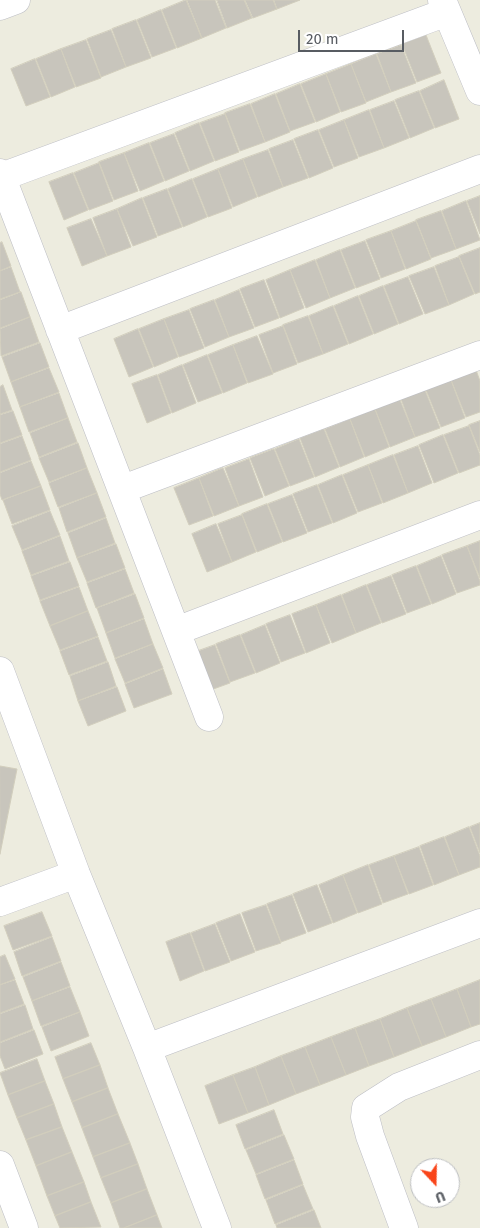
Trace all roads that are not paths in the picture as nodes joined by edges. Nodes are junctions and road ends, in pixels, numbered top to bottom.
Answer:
1 (16, 0) edge
2 (0, 6) edge
3 (445, 6) edge
4 (480, 91) edge
5 (480, 169) edge
6 (1, 175) edge
7 (60, 330) junction
8 (480, 356) edge
9 (123, 490) junction
10 (480, 515) edge
11 (176, 631) junction
12 (0, 672) edge
13 (208, 717) dead end
14 (76, 874) junction
15 (0, 902) edge
16 (480, 923) edge
17 (147, 1048) junction
18 (480, 1055) edge
19 (0, 1164) edge
20 (24, 1228) edge
21 (217, 1228) edge
22 (404, 1228) edge

1 - 2 street
3 - 4 street
3 - 6 street
5 - 7 street
6 - 7 street
7 - 9 street
8 - 9 street
9 - 11 street
10 - 11 street
11 - 13 street
12 - 14 street
14 - 15 street
14 - 17 street
16 - 17 street
17 - 21 street
18 - 22 street
19 - 20 street

